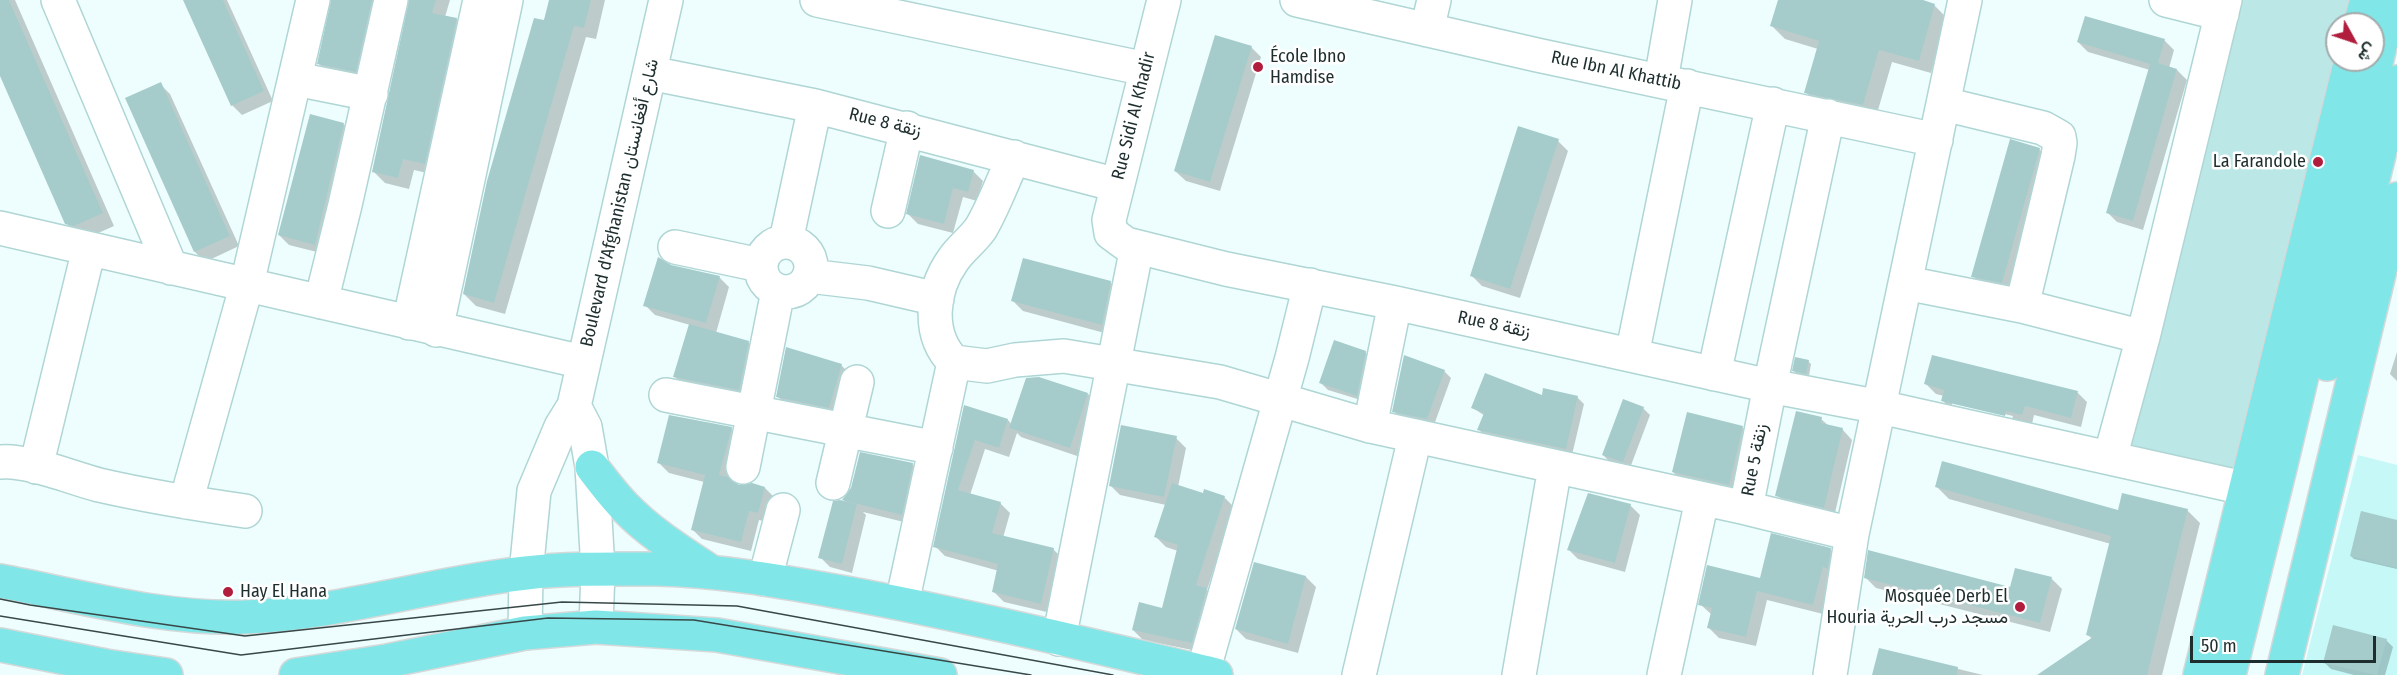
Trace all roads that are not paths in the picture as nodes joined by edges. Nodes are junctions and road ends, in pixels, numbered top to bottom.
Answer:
1 (58, 0) edge
2 (314, 0) edge
3 (391, 0) edge
4 (480, 0) edge
5 (506, 0) edge
6 (666, 0) edge
7 (817, 0) edge
8 (1164, 0) edge
9 (1675, 0) edge
10 (1965, 0) edge
11 (2166, 0) edge
12 (2391, 0) edge
13 (1307, 1) edge
14 (2223, 7) edge
15 (1430, 15) edge
16 (1146, 69) junction
17 (2348, 72) edge
18 (650, 73) junction
19 (296, 79) junction
20 (2397, 82) edge
21 (1674, 83) junction
22 (371, 94) junction
23 (1773, 104) junction
24 (1944, 104) junction
25 (815, 106) junction
26 (1828, 116) junction
27 (907, 128) junction
28 (1936, 140) junction
29 (1014, 157) junction
30 (1117, 185) junction
31 (2397, 200) edge
32 (888, 211) dead end
33 (0, 228) edge
34 (1124, 240) junction
35 (786, 241) junction
36 (675, 247) dead end
37 (89, 249) junction
38 (171, 267) junction
39 (810, 276) junction
40 (769, 278) junction
41 (1906, 283) junction
42 (247, 284) junction
43 (1310, 285) junction
44 (937, 299) junction
45 (321, 302) junction
46 (1395, 303) junction
47 (2022, 306) junction
48 (422, 326) junction
49 (2143, 337) junction
50 (1632, 355) junction
51 (583, 362) junction
52 (954, 362) junction
53 (1114, 363) junction
54 (1714, 374) junction
55 (857, 382) dead end
56 (1770, 386) junction
57 (666, 395) dead end
58 (1280, 399) junction
59 (574, 406) junction
60 (1880, 407) junction
61 (754, 412) junction
62 (1370, 426) junction
63 (844, 431) junction
64 (1415, 437) junction
65 (936, 448) junction
66 (2110, 458) junction
67 (0, 462) edge
68 (36, 467) junction
69 (592, 467) junction
70 (744, 467) dead end
71 (1556, 467) junction
72 (833, 483) dead end
73 (2244, 488) junction
74 (1702, 500) junction
75 (186, 502) junction
76 (1746, 508) junction
77 (783, 510) dead end
78 (245, 511) dead end
79 (1852, 534) junction
80 (598, 570) junction
81 (526, 573) junction
82 (712, 573) junction
83 (765, 579) junction
84 (0, 580) edge
85 (902, 603) junction
86 (596, 627) junction
87 (525, 633) junction
88 (1059, 639) junction
89 (0, 645) edge
90 (2207, 671) edge
91 (1209, 674) edge
92 (166, 675) edge
93 (296, 675) edge
94 (940, 675) edge
95 (1359, 675) edge
96 (1519, 675) edge
97 (1664, 675) edge
98 (1830, 675) edge
99 (2251, 675) edge
100 (2282, 675) edge

1 - 38 street
2 - 19 street
3 - 22 street
4 - 48 street
5 - 48 street
6 - 18 street, Boulevard d'Afghanistan شارع أفغانستان
7 - 16 street
8 - 16 street, Rue Sidi Al Khadir
9 - 21 street
10 - 24 street
11 - 14 street
12 - 90 main road
13 - 15 street, Rue Ibn Al Khattib
14 - 49 street
15 - 21 street, Rue Ibn Al Khattib
16 - 30 street, Rue Sidi Al Khadir
17 - 73 main road
18 - 25 street, Rue 8 زنقة
18 - 51 street, Boulevard d'Afghanistan شارع أفغانستان
19 - 22 street
19 - 42 street
20 - 99 main road
21 - 23 street, Rue Ibn Al Khattib
21 - 50 street
22 - 45 street
23 - 26 street, Rue Ibn Al Khattib
23 - 54 street
24 - 28 street
24 - 47 street
25 - 27 street, Rue 8 زنقة
25 - 35 street
26 - 28 street, Rue Ibn Al Khattib
26 - 56 street, Rue 5 زنقة
27 - 29 street, Rue 8 زنقة
27 - 32 street
28 - 41 street
29 - 30 street, Rue 8 زنقة
29 - 44 street
30 - 34 street, Rue Sidi Al Khadir
31 - 100 main road
33 - 37 street
34 - 43 street, Rue 8 زنقة
34 - 53 street, Rue Sidi Al Khadir
35 - 39 street
35 - 40 street
36 - 40 street
37 - 38 street
37 - 68 street
38 - 42 street
39 - 40 street
39 - 44 street
40 - 61 street
41 - 47 street
41 - 60 street
42 - 45 street
42 - 75 street
43 - 46 street, Rue 8 زنقة
43 - 58 street
44 - 52 street
45 - 48 street
46 - 50 street, Rue 8 زنقة
46 - 62 street
47 - 49 street
48 - 51 street
49 - 66 street
50 - 54 street, Rue 8 زنقة
51 - 59 street, Boulevard d'Afghanistan شارع أفغانستان
52 - 53 street, Rue 5 زنقة
52 - 65 street
53 - 58 street, Rue 5 زنقة
53 - 88 street, Rue Sidi Al Khadir
54 - 56 street, Rue 8 زنقة
55 - 63 street
56 - 60 street, Rue 8 زنقة
56 - 76 street, Rue 5 زنقة
57 - 61 street
58 - 62 street, Rue 5 زنقة
58 - 91 street
59 - 69 street
59 - 81 street, Boulevard d'Afghanistan شارع أفغانستان
60 - 66 street, Rue 8 زنقة
60 - 79 street
61 - 63 street
61 - 70 street
62 - 64 street, Rue 5 زنقة
63 - 65 street
63 - 72 street
64 - 71 street, Rue 5 زنقة
64 - 95 street
65 - 85 street
66 - 73 street, Rue 8 زنقة
67 - 68 street
68 - 75 street
69 - 80 street
69 - 82 main road
71 - 74 street, Rue 5 زنقة
71 - 96 street
73 - 90 main road
74 - 76 street, Rue 5 زنقة
74 - 97 street
75 - 78 street
76 - 79 street
77 - 83 street
79 - 98 street
80 - 81 main road
80 - 82 main road
80 - 86 street
81 - 84 main road
81 - 87 street, Boulevard d'Afghanistan شارع أفغانستان
82 - 83 main road
83 - 85 main road
85 - 88 main road
86 - 87 main road
86 - 94 main road
87 - 93 main road
88 - 91 main road
89 - 92 main road

